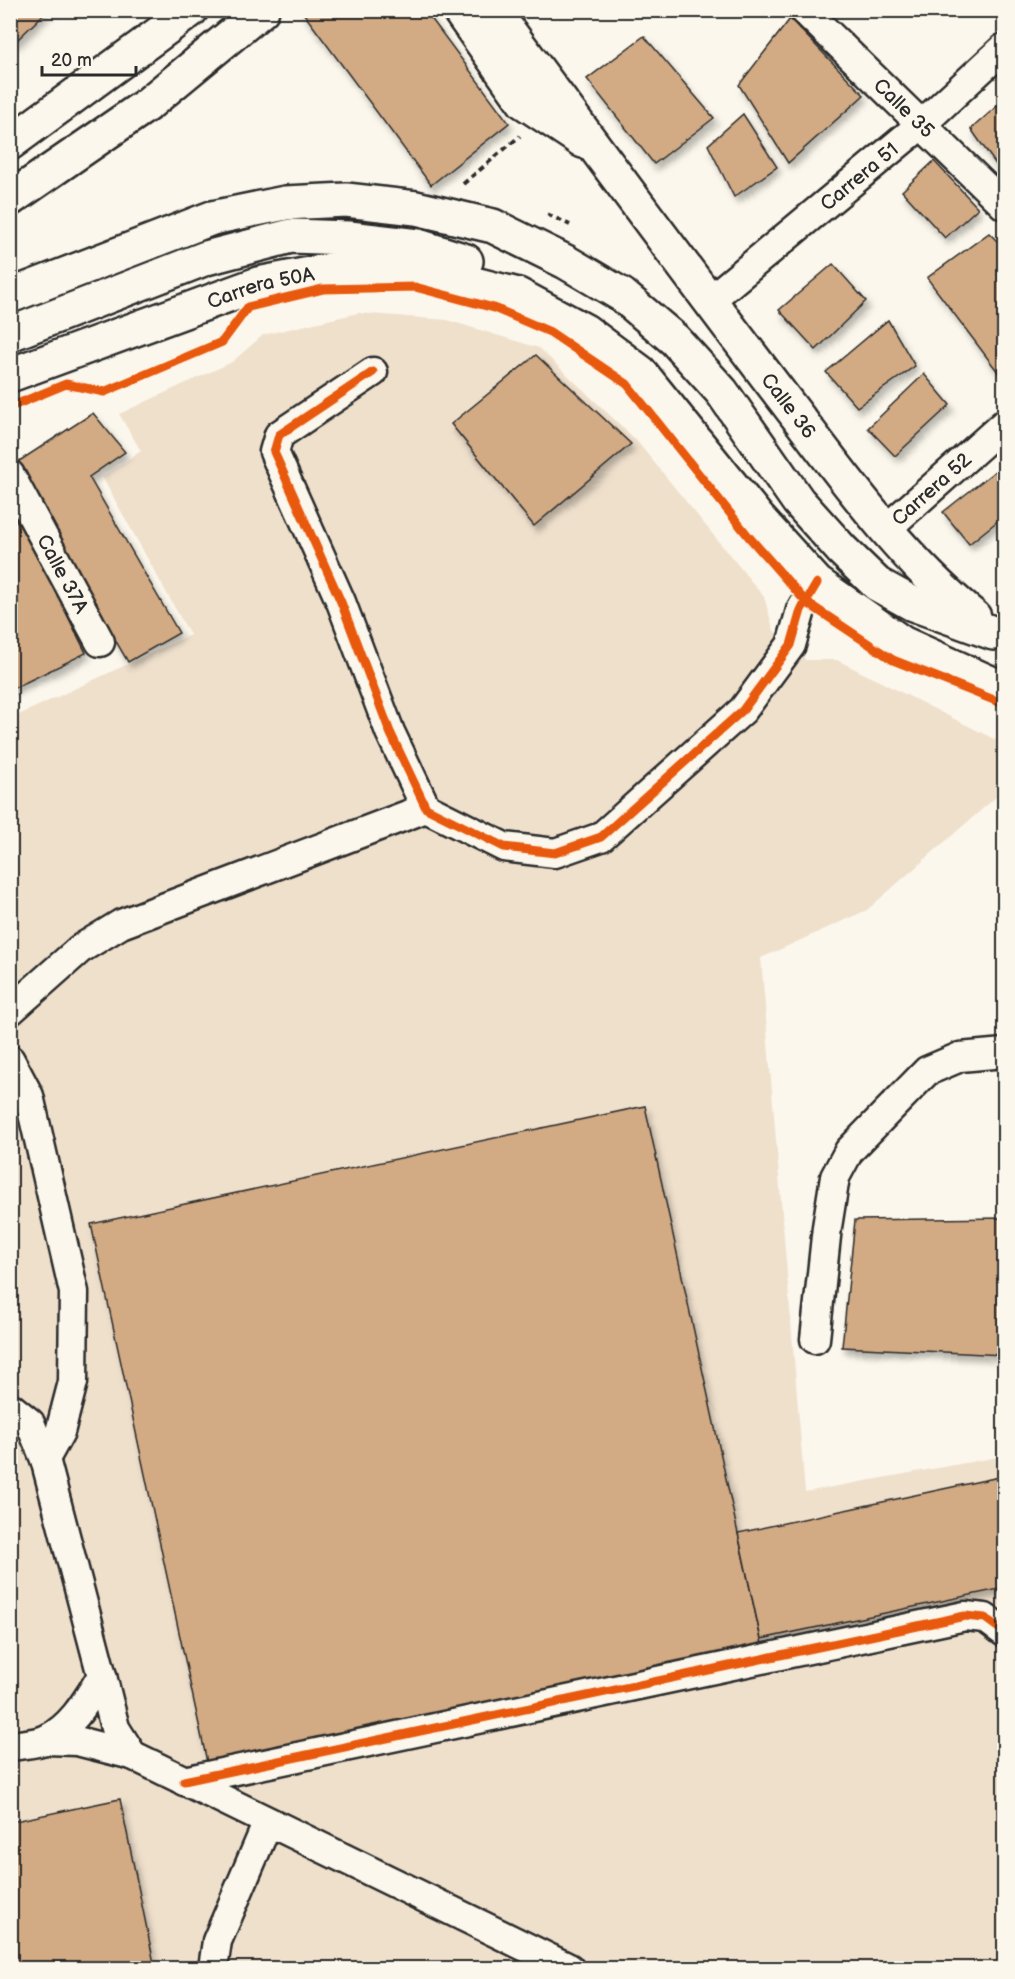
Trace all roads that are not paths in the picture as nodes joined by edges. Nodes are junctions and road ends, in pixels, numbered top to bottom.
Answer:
1 (191, 10) edge
2 (262, 10) edge
3 (459, 10) edge
4 (493, 10) edge
5 (804, 10) edge
6 (1005, 48) edge
7 (923, 123) junction
8 (10, 143) edge
9 (597, 150) junction
10 (10, 199) edge
11 (1005, 205) edge
12 (10, 296) edge
13 (709, 301) junction
14 (585, 331) junction
15 (10, 334) edge
16 (373, 372) dead end
17 (10, 375) edge
18 (1005, 424) edge
19 (10, 475) edge
20 (885, 530) junction
21 (817, 584) junction
22 (999, 636) edge
23 (100, 642) dead end
24 (1005, 689) edge
25 (426, 808) junction
26 (10, 1011) edge
27 (1005, 1053) edge
28 (10, 1060) edge
29 (815, 1339) dead end
30 (10, 1407) edge
31 (45, 1459) junction
32 (1005, 1632) edge
33 (102, 1676) junction
34 (46, 1740) junction
35 (10, 1746) edge
36 (132, 1755) junction
37 (184, 1781) junction
38 (268, 1822) junction
39 (213, 1968) edge
40 (569, 1968) edge

1 - 8 main road
2 - 10 main road
3 - 9 main road, Calle 36
4 - 9 main road, Calle 36
5 - 7 street, Calle 35
6 - 7 street, Carrera 51
7 - 11 street, Calle 35
7 - 13 street, Carrera 51
9 - 13 main road, Calle 36
12 - 22 main road
13 - 20 main road, Calle 36
14 - 15 main road
14 - 17 main road, Carrera 50A
14 - 21 main road
16 - 25 street
18 - 20 street, Carrera 52
19 - 23 street, Calle 37A
20 - 22 main road, Calle 36
21 - 24 main road
21 - 25 street
25 - 26 street
27 - 29 street
28 - 31 street
30 - 31 street
31 - 33 street
32 - 37 street
33 - 34 street
33 - 36 street
34 - 35 street
34 - 36 street
36 - 37 street
37 - 38 street
38 - 39 street
38 - 40 street

